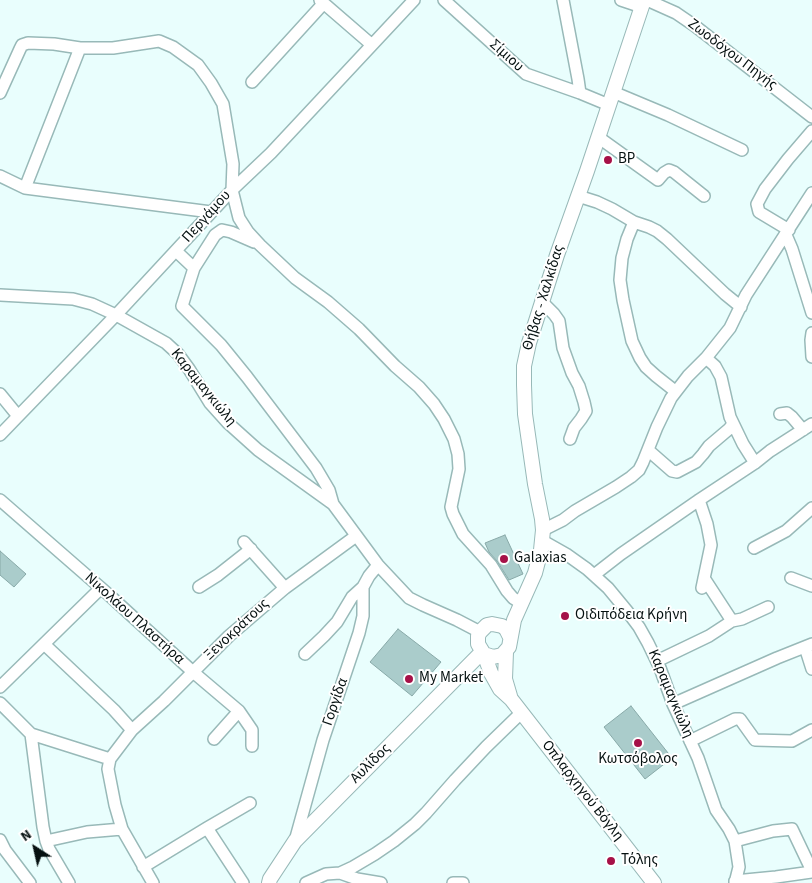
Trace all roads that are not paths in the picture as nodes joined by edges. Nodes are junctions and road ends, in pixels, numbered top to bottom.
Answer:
1 (414, 0) edge
2 (444, 0) edge
3 (563, 0) edge
4 (621, 0) edge
5 (322, 2) edge
6 (644, 2) edge
7 (372, 45) junction
8 (80, 48) junction
9 (252, 82) dead end
10 (580, 93) junction
11 (0, 94) edge
12 (611, 99) junction
13 (812, 117) edge
14 (812, 131) edge
15 (598, 137) junction
16 (742, 150) dead end
17 (0, 176) edge
18 (26, 188) junction
19 (232, 190) junction
20 (812, 193) edge
21 (578, 196) junction
22 (704, 196) dead end
23 (211, 212) junction
24 (634, 222) junction
25 (787, 233) junction
26 (260, 245) junction
27 (176, 251) junction
28 (194, 268) junction
29 (0, 294) edge
30 (810, 300) edge
31 (542, 302) junction
32 (741, 307) junction
33 (812, 313) edge
34 (116, 315) junction
35 (812, 333) edge
36 (812, 357) edge
37 (706, 358) junction
38 (675, 391) junction
39 (0, 394) edge
40 (780, 414) dead end
41 (18, 416) junction
42 (733, 424) junction
43 (809, 429) edge
44 (0, 435) edge
45 (570, 439) dead end
46 (648, 450) junction
47 (755, 463) junction
48 (0, 500) edge
49 (699, 500) junction
50 (333, 504) junction
51 (812, 508) edge
52 (543, 535) junction
53 (356, 536) junction
54 (754, 548) dead end
55 (378, 566) junction
56 (594, 575) junction
57 (791, 578) dead end
58 (812, 586) edge
59 (200, 587) dead end
60 (363, 587) junction
61 (101, 588) junction
62 (285, 588) junction
63 (521, 603) junction
64 (768, 607) dead end
65 (732, 621) junction
66 (492, 624) junction
67 (480, 632) junction
68 (510, 637) junction
69 (44, 644) junction
70 (809, 646) edge
71 (506, 652) junction
72 (483, 653) junction
73 (305, 654) dead end
74 (657, 661) junction
75 (812, 669) edge
76 (193, 672) junction
77 (0, 687) edge
78 (511, 699) junction
79 (0, 703) edge
80 (673, 704) junction
81 (239, 711) junction
82 (521, 713) junction
83 (132, 730) junction
84 (812, 730) edge
85 (31, 734) junction
86 (214, 739) dead end
87 (690, 741) junction
88 (252, 746) dead end
89 (110, 759) junction
90 (250, 802) dead end
91 (206, 828) junction
92 (122, 830) junction
93 (0, 840) edge
94 (46, 841) junction
95 (295, 841) junction
96 (735, 841) junction
97 (143, 867) junction
98 (812, 872) edge
99 (340, 873) junction
100 (266, 882) edge
101 (735, 882) edge
102 (30, 883) edge
103 (69, 883) edge
104 (153, 883) edge
105 (243, 883) edge
106 (306, 883) edge
107 (381, 883) edge
108 (453, 883) edge
109 (463, 883) edge
110 (654, 883) edge

1 - 7 street, Περγάμου
2 - 10 street, Σίμιου
3 - 10 street
4 - 6 street, Ζωοδόχου Πηγής
5 - 7 street
5 - 9 street
6 - 12 main road, Θήβας - Χαλκίδας
6 - 13 street, Ζωοδόχου Πηγής
7 - 19 street, Περγάμου
8 - 11 street
8 - 18 street
8 - 19 street
10 - 12 street, Σίμιου
12 - 15 main road, Θήβας - Χαλκίδας
12 - 16 street, Σίμιου
14 - 25 street
15 - 21 main road, Θήβας - Χαλκίδας
15 - 22 street
17 - 18 street
18 - 23 street
19 - 23 street, Περγάμου
19 - 26 street
20 - 25 street
21 - 24 street
21 - 31 main road, Θήβας - Χαλκίδας
23 - 27 street, Περγάμου
24 - 32 street
24 - 38 street
25 - 30 street
25 - 32 street
26 - 28 street
26 - 63 street
27 - 28 street
27 - 34 street, Περγάμου
28 - 50 street
29 - 34 street, Καραμαγκιώλη
30 - 33 street
31 - 45 street
31 - 52 main road, Θήβας - Χαλκίδας
32 - 37 street
34 - 41 street, Περγάμου
34 - 50 street, Καραμαγκιώλη
35 - 36 street
37 - 38 street
37 - 42 street
38 - 46 street
39 - 41 street
40 - 43 street
41 - 44 street, Περγάμου
42 - 46 street
42 - 47 street
43 - 47 street
46 - 52 street
47 - 49 street
48 - 61 street, Νικολάου Πλαστήρα
49 - 56 street
49 - 65 street
50 - 53 street
51 - 54 street
52 - 56 street, Καραμαγκιώλη
52 - 63 main road, Θήβας - Χαλκίδας
53 - 55 street
53 - 62 street, Ξενοκράτους
55 - 60 street
55 - 67 street
56 - 74 street, Καραμαγκιώλη
57 - 58 street
59 - 62 street
60 - 73 street
60 - 95 street, Γοργίδα
61 - 69 street
61 - 76 street, Νικολάου Πλαστήρα
62 - 76 street, Ξενοκράτους
63 - 66 main road, Θήβας - Χαλκίδας
63 - 68 main road, Θήβας - Χαλκίδας
64 - 65 street
65 - 74 street
66 - 67 main road
66 - 68 main road
67 - 72 main road
68 - 71 main road
69 - 77 street
69 - 83 street
70 - 75 street
70 - 80 street
71 - 72 main road
71 - 78 main road, Οπλαρχηγού Βόγλη
72 - 78 main road, Οπλαρχηγού Βόγλη
72 - 95 main road, Αυλίδος
74 - 80 street, Καραμαγκιώλη
76 - 81 street, Νικολάου Πλαστήρα
76 - 83 street, Ξενοκράτους
78 - 82 main road, Οπλαρχηγού Βόγλη
79 - 85 street
80 - 87 street, Καραμαγκιώλη
81 - 86 street
81 - 88 street, Νικολάου Πλαστήρα
82 - 99 street
82 - 110 main road, Οπλαρχηγού Βόγλη
83 - 89 street, Ξενοκράτους
84 - 87 street
85 - 89 street
85 - 94 street
87 - 96 street, Καραμαγκιώλη
89 - 92 street
90 - 91 street
91 - 97 street
91 - 105 street
92 - 94 street
92 - 97 street
93 - 102 street
94 - 103 street
95 - 100 main road, Αυλίδος
96 - 98 street
96 - 101 street, Καραμαγκιώλη
97 - 104 street
98 - 101 street
99 - 106 street
99 - 107 street
108 - 109 street

